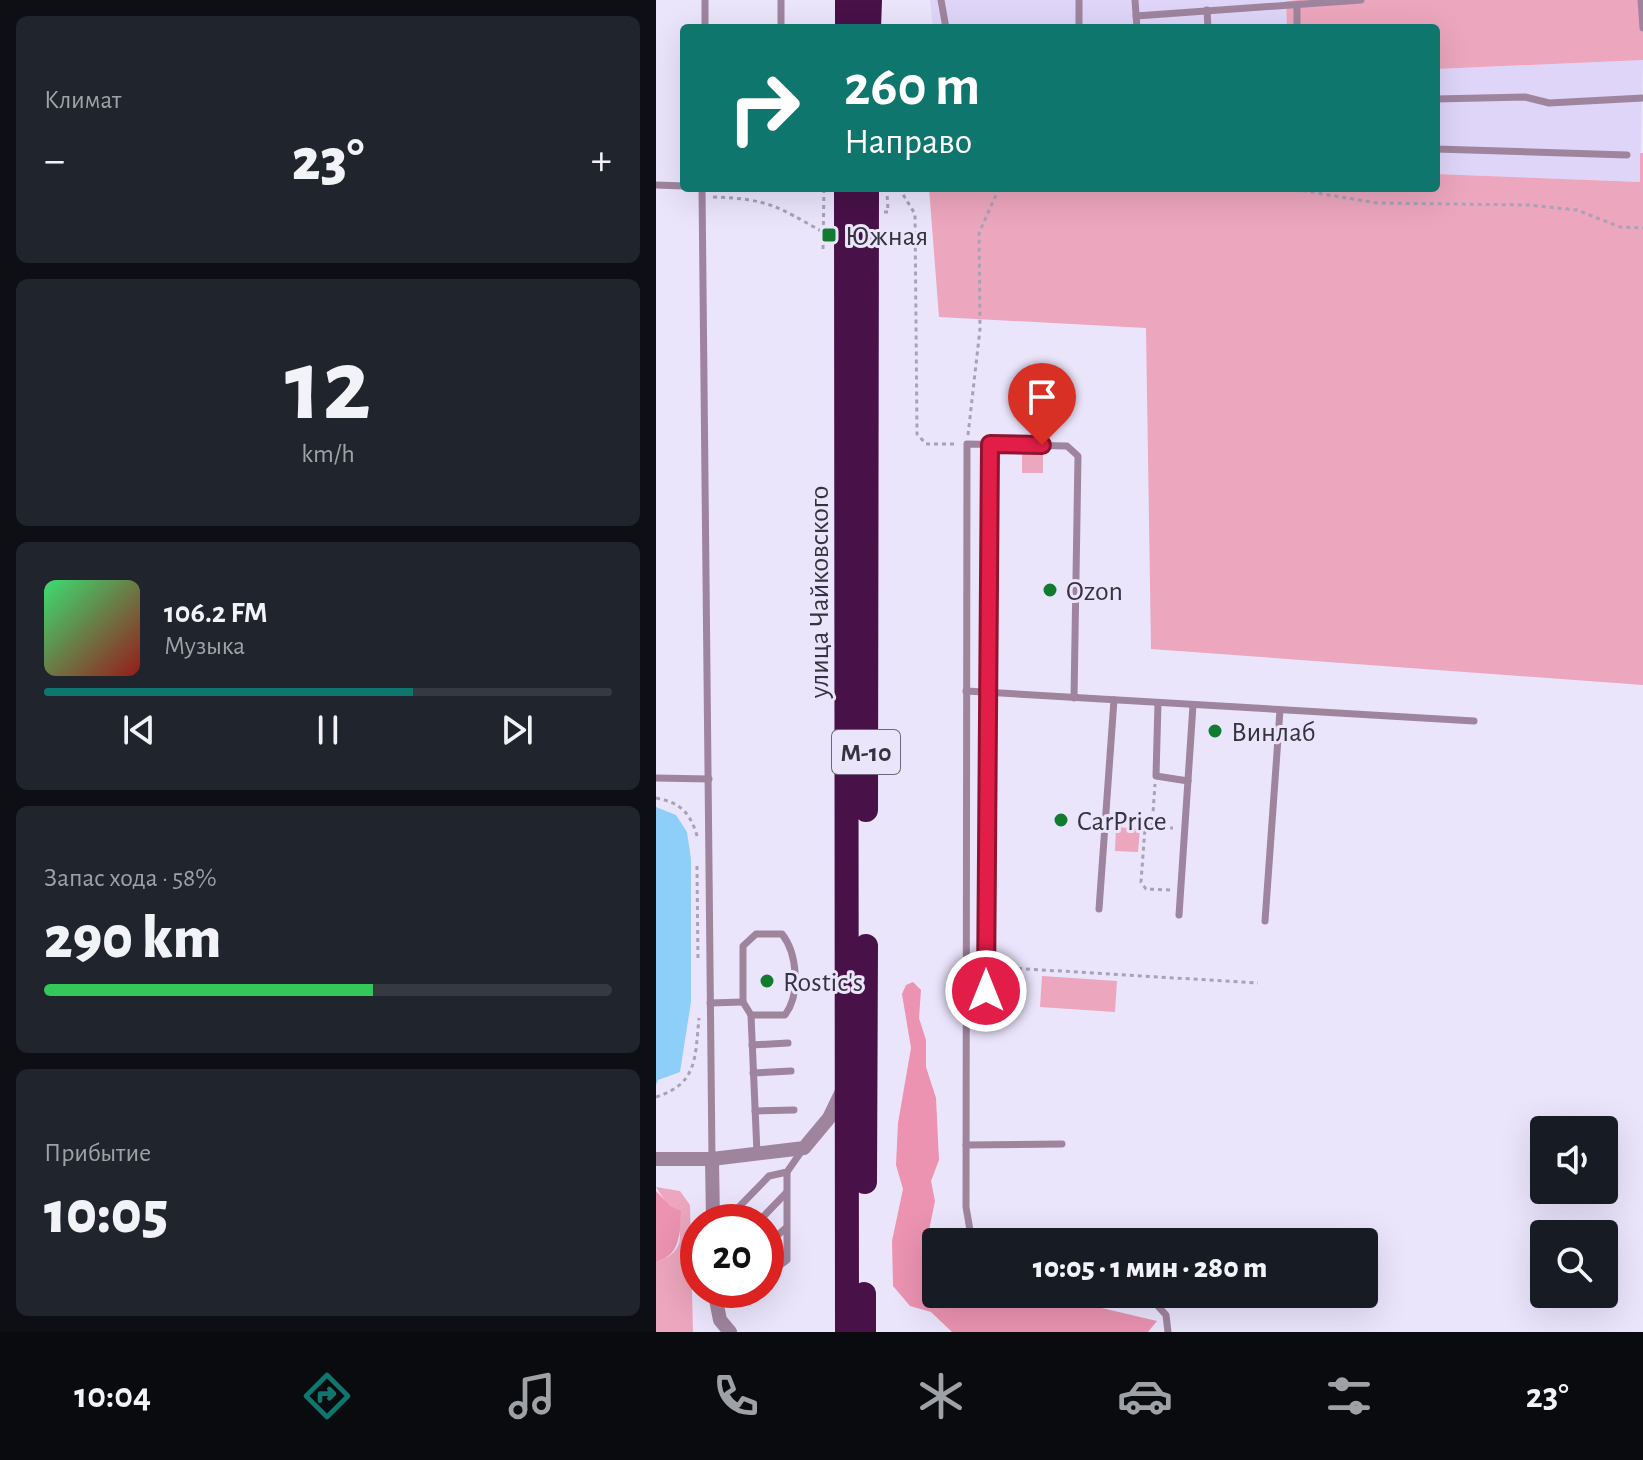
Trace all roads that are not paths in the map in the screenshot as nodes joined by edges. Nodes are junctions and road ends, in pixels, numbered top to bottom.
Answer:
1 (705, 0) edge
2 (781, 0) edge
3 (847, 0) edge
4 (870, 0) edge
5 (941, 0) edge
6 (1079, 0) edge
7 (1135, 0) edge
8 (1187, 0) edge
9 (1361, 0) edge
10 (1641, 0) edge
11 (1237, 4) edge
12 (1297, 5) junction
13 (1207, 10) junction
14 (1188, 12) junction
15 (1136, 16) junction
16 (705, 24) edge
17 (781, 24) edge
18 (847, 24) edge
19 (869, 24) edge
20 (945, 24) edge
21 (1079, 24) edge
22 (1137, 24) edge
23 (1208, 24) edge
24 (1297, 24) edge
25 (1643, 28) edge
26 (1643, 98) edge
27 (1440, 99) edge
28 (1440, 149) edge
29 (1627, 155) dead end
30 (656, 185) edge
31 (680, 186) edge
32 (702, 192) edge
33 (846, 192) edge
34 (867, 192) edge
35 (990, 444) junction
36 (966, 691) junction
37 (988, 693) junction
38 (1074, 698) junction
39 (1114, 700) junction
40 (1158, 703) junction
41 (1193, 705) junction
42 (1280, 710) junction
43 (1474, 721) dead end
44 (656, 778) edge
45 (709, 779) junction
46 (1188, 781) junction
47 (1099, 909) dead end
48 (1179, 915) dead end
49 (1265, 921) dead end
50 (966, 1000) junction
51 (743, 1002) junction
52 (710, 1003) junction
53 (751, 1015) junction
54 (788, 1043) dead end
55 (752, 1045) junction
56 (791, 1071) dead end
57 (753, 1073) junction
58 (848, 1075) junction
59 (794, 1110) dead end
60 (755, 1111) junction
61 (1062, 1144) dead end
62 (966, 1145) junction
63 (804, 1148) junction
64 (757, 1153) junction
65 (656, 1159) edge
66 (712, 1159) junction
67 (787, 1172) junction
68 (786, 1193) junction
69 (713, 1204) edge
70 (742, 1204) edge
71 (775, 1204) edge
72 (786, 1228) joint
73 (970, 1228) edge
74 (784, 1262) edge
75 (718, 1308) edge
76 (1160, 1308) edge
77 (723, 1328) edge
78 (847, 1332) edge
79 (864, 1332) edge
80 (1168, 1332) edge

1 - 16 lane
2 - 17 lane
3 - 18 highway
4 - 19 highway
5 - 20 lane
6 - 21 lane
7 - 15 lane
8 - 14 lane
9 - 12 lane
10 - 25 lane
11 - 12 lane
11 - 13 lane
12 - 24 lane
13 - 14 lane
13 - 23 lane
14 - 15 lane
15 - 22 lane
26 - 27 lane
28 - 29 lane
30 - 31 lane
32 - 45 lane
33 - 58 highway, улица Чайковского / М-10
34 - 79 highway, улица Чайковского / М-10
35 - 36 lane
35 - 37 lane
35 - 38 lane
36 - 37 lane
36 - 50 lane
37 - 38 lane
37 - 50 lane
38 - 39 lane
39 - 40 lane
39 - 47 lane
40 - 41 lane
40 - 46 lane
41 - 42 lane
41 - 46 lane
42 - 43 lane
42 - 49 lane
44 - 45 lane
45 - 52 lane
46 - 48 lane
50 - 62 lane
51 - 52 lane
51 - 53 lane
51 - 53 lane
52 - 66 lane
53 - 55 lane
54 - 55 lane
55 - 57 lane
56 - 57 lane
57 - 60 lane
58 - 63 street
58 - 78 highway, улица Чайковского / М-10
59 - 60 lane
60 - 64 lane
61 - 62 lane
62 - 73 lane
63 - 64 street
63 - 67 lane
64 - 66 street
65 - 66 street
66 - 69 street
67 - 68 lane
67 - 70 lane
68 - 71 lane
68 - 72 lane
72 - 74 lane
75 - 77 street
76 - 80 lane

